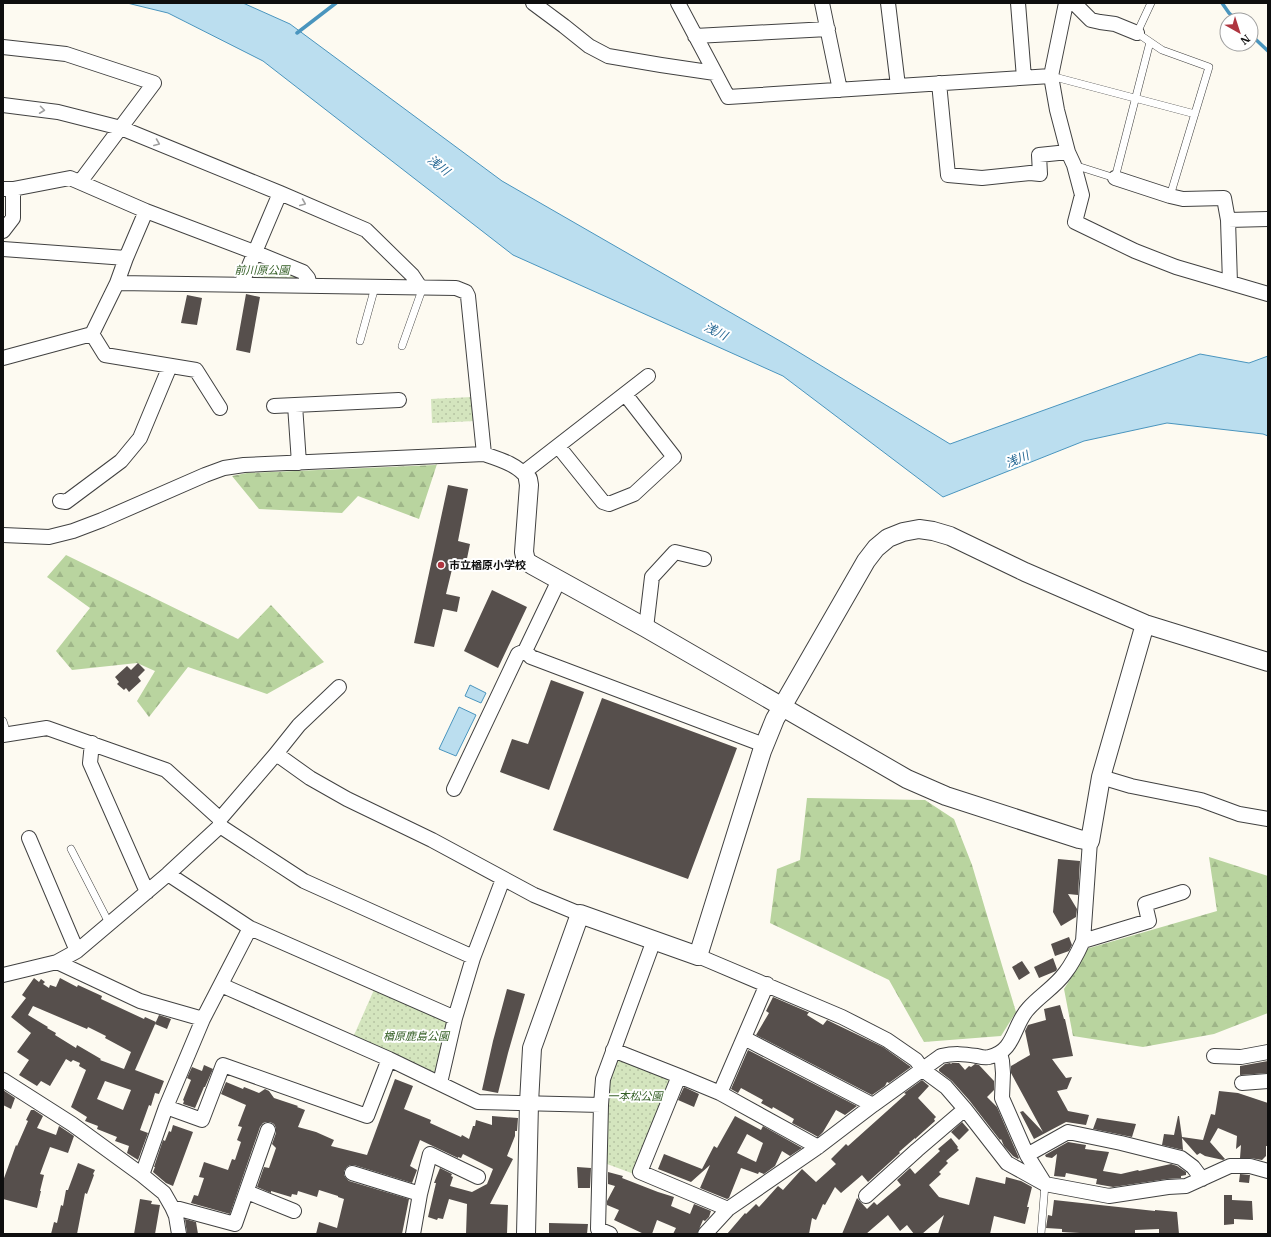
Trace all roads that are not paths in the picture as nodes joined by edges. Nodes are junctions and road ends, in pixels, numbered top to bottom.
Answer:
1 (533, 3) edge
2 (678, 3) edge
3 (822, 3) edge
4 (888, 3) edge
5 (1018, 3) edge
6 (1066, 3) edge
7 (1074, 3) edge
8 (1151, 3) edge
9 (828, 29) junction
10 (1137, 33) junction
11 (695, 36) junction
12 (1150, 42) junction
13 (3, 47) edge
14 (715, 73) junction
15 (1051, 76) junction
16 (1024, 78) junction
17 (938, 84) junction
18 (898, 86) junction
19 (840, 90) junction
20 (1136, 98) junction
21 (3, 105) edge
22 (1195, 114) junction
23 (121, 128) junction
24 (1071, 158) junction
25 (1115, 178) junction
26 (80, 182) junction
27 (8, 189) edge
28 (280, 193) junction
29 (1170, 196) junction
30 (146, 211) junction
31 (1268, 218) edge
32 (1228, 220) junction
33 (3, 231) edge
34 (3, 248) edge
35 (254, 252) junction
36 (126, 258) junction
37 (117, 283) junction
38 (1230, 283) junction
39 (241, 285) junction
40 (310, 286) junction
41 (375, 287) junction
42 (421, 287) junction
43 (1268, 294) edge
44 (92, 334) junction
45 (360, 341) dead end
46 (402, 346) dead end
47 (3, 358) edge
48 (170, 366) junction
49 (648, 376) dead end
50 (624, 394) junction
51 (400, 400) dead end
52 (295, 405) junction
53 (274, 406) dead end
54 (220, 408) dead end
55 (558, 446) junction
56 (484, 454) junction
57 (299, 463) junction
58 (526, 476) junction
59 (60, 501) dead end
60 (3, 536) edge
61 (704, 559) dead end
62 (559, 580) junction
63 (1145, 624) junction
64 (646, 628) junction
65 (525, 652) junction
66 (1268, 662) edge
67 (339, 687) dead end
68 (782, 707) junction
69 (4, 730) edge
70 (92, 743) junction
71 (764, 745) junction
72 (275, 755) junction
73 (1101, 777) junction
74 (454, 788) dead end
75 (1268, 819) edge
76 (220, 823) junction
77 (29, 838) dead end
78 (1090, 841) junction
79 (71, 849) dead end
80 (168, 874) junction
81 (504, 879) junction
82 (147, 892) junction
83 (1183, 892) dead end
84 (580, 914) junction
85 (109, 923) junction
86 (250, 928) junction
87 (654, 940) junction
88 (1083, 941) junction
89 (77, 951) junction
90 (698, 956) junction
91 (473, 957) junction
92 (57, 962) junction
93 (3, 975) edge
94 (767, 984) junction
95 (221, 985) junction
96 (455, 1018) junction
97 (203, 1020) junction
98 (744, 1038) junction
99 (613, 1050) junction
100 (1268, 1052) edge
101 (1000, 1053) junction
102 (1214, 1056) dead end
103 (389, 1059) junction
104 (922, 1070) junction
105 (678, 1076) junction
106 (3, 1080) edge
107 (1268, 1081) edge
108 (440, 1083) junction
109 (1242, 1083) dead end
110 (720, 1093) junction
111 (529, 1103) junction
112 (601, 1105) junction
113 (872, 1105) junction
114 (166, 1108) junction
115 (965, 1109) junction
116 (268, 1130) dead end
117 (818, 1147) junction
118 (1027, 1155) junction
119 (1268, 1171) edge
120 (352, 1173) dead end
121 (142, 1175) junction
122 (478, 1177) dead end
123 (1202, 1180) junction
124 (1045, 1184) junction
125 (247, 1192) junction
126 (420, 1194) junction
127 (866, 1196) dead end
128 (172, 1207) junction
129 (728, 1209) junction
130 (294, 1211) dead end
131 (179, 1234) edge
132 (413, 1234) edge
133 (526, 1234) edge
134 (610, 1234) edge
135 (705, 1234) edge
136 (1041, 1234) edge
137 (1045, 1234) edge

1 - 14 street
2 - 11 street
3 - 9 street
4 - 18 street
5 - 16 street
6 - 15 street
7 - 10 street
8 - 10 lane
9 - 11 street
9 - 19 street
10 - 12 lane
11 - 14 street
12 - 20 lane
12 - 22 lane
13 - 23 street
14 - 19 street
15 - 16 street
15 - 20 lane
15 - 24 street
16 - 17 street
17 - 18 street
17 - 24 street
18 - 19 street
20 - 22 lane
20 - 25 lane
21 -> 23 street
22 - 29 lane
23 - 26 street
23 -> 28 street
24 - 25 lane
24 - 38 street
25 - 29 street
26 - 27 street
26 - 30 street
27 - 33 street
28 - 35 street
28 -> 42 street
29 - 32 street
30 - 35 street
30 - 36 street
31 - 32 street
32 - 38 street
34 - 36 street
35 - 39 street
35 - 40 street
36 - 37 street
37 - 39 street
37 - 44 street
38 - 43 street
39 - 40 street
40 - 41 street
41 - 42 street
41 - 45 lane
42 - 46 lane
42 - 56 street
44 - 47 street
44 - 48 street
48 - 54 street
48 - 59 street
49 - 50 street
50 - 55 street
50 - 55 street
51 - 52 street
52 - 53 street
52 - 57 street
55 - 58 street
56 - 57 street
56 - 58 street
57 - 60 street
58 - 62 street
61 - 64 street
62 - 64 street
62 - 65 street
63 - 66 street
63 - 68 street
63 - 73 street
64 - 68 street
65 - 71 street
65 - 74 street
67 - 72 street
68 - 71 street
68 - 78 street
69 - 70 street
70 - 76 street
70 - 82 street
71 - 90 street
72 - 76 street
72 - 81 street
73 - 75 street
73 - 78 street
76 - 80 street
76 - 91 street
77 - 89 street
78 - 88 street
79 - 85 lane
80 - 82 street
80 - 86 street
81 - 84 street
81 - 91 street
82 - 85 street
83 - 88 street
84 - 87 street
84 - 111 street
85 - 89 street
86 - 95 street
86 - 96 street
87 - 90 street
87 - 99 street
88 - 101 street
89 - 92 street
90 - 94 street
91 - 96 street
92 - 93 street
92 - 97 street
94 - 98 street
94 - 104 street
95 - 97 street
95 - 103 street
96 - 108 street
97 - 114 street
98 - 110 street
98 - 113 street
99 - 105 street
99 - 112 street
100 - 102 street
101 - 104 street
101 - 118 street
103 - 108 street
103 - 114 street
104 - 113 street
104 - 115 street
105 - 110 street
105 - 129 street
106 - 121 street
107 - 109 street
108 - 111 street
110 - 117 street
111 - 112 street
111 - 133 street
112 - 134 street
113 - 117 street
114 - 121 street
115 - 124 street
115 - 127 street
116 - 125 street
117 - 129 street
118 - 123 street
118 - 124 street
119 - 123 street
120 - 126 street
121 - 128 street
122 - 126 street
123 - 124 street
124 - 136 lane
125 - 128 street
125 - 130 street
126 - 132 street
128 - 131 street
129 - 135 street
136 - 137 lane

